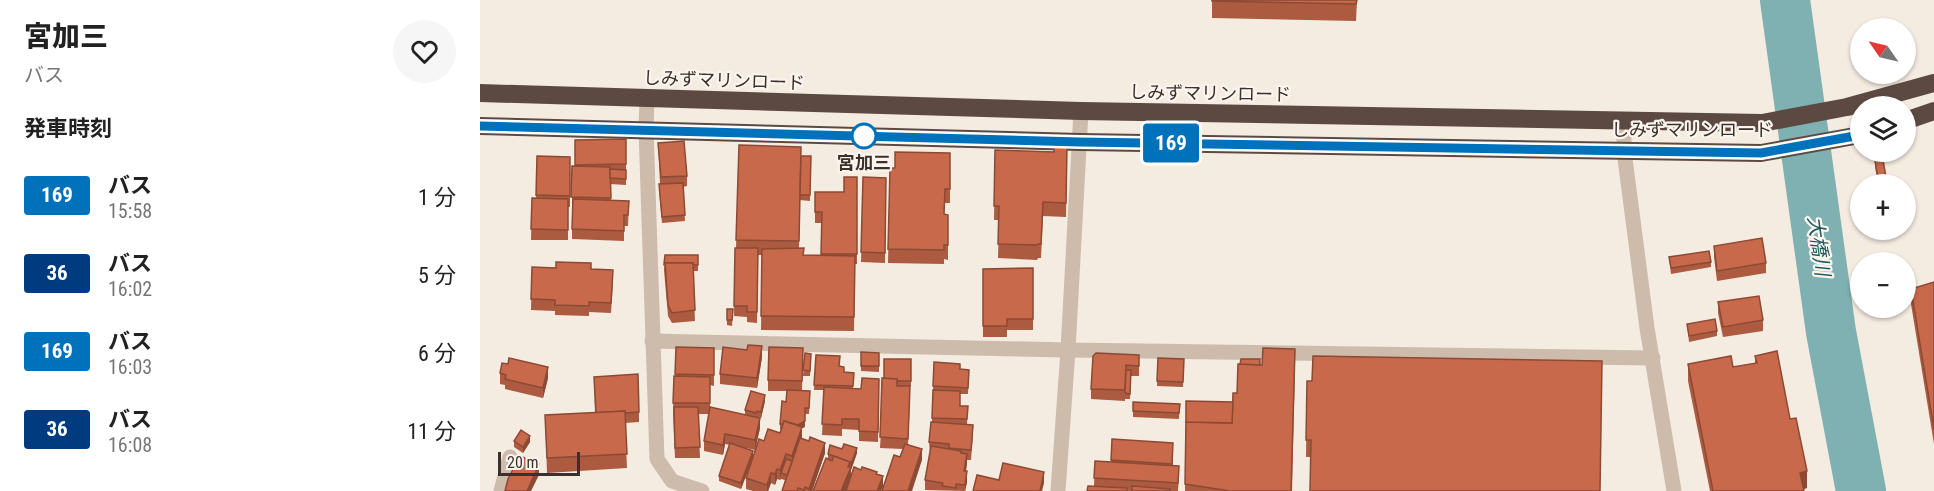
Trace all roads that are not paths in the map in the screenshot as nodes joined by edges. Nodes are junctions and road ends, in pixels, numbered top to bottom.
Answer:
1 (1934, 83) edge
2 (480, 93) edge
3 (647, 99) junction
4 (1081, 111) junction
5 (1934, 111) edge
6 (1916, 117) edge
7 (1624, 121) junction
8 (480, 126) edge
9 (646, 129) junction
10 (1850, 137) edge
11 (1080, 142) junction
12 (1624, 151) junction
13 (652, 341) junction
14 (1068, 350) junction
15 (1653, 358) junction
16 (510, 457) dead end
17 (501, 491) edge
18 (702, 491) edge
19 (1058, 491) edge
20 (1674, 491) edge

1 - 7 highway, しみずマリンロード
2 - 3 highway, しみずマリンロード
3 - 4 highway, しみずマリンロード
3 - 9 street
4 - 7 highway, しみずマリンロード
4 - 11 street
5 - 6 highway
7 - 12 street
8 - 9 highway, しみずマリンロード
9 - 11 highway, しみずマリンロード
9 - 13 street
10 - 12 highway, しみずマリンロード
11 - 12 highway, しみずマリンロード
11 - 14 street
12 - 15 street
13 - 14 street
13 - 18 street
14 - 15 street
14 - 19 street
15 - 20 street
16 - 17 street

